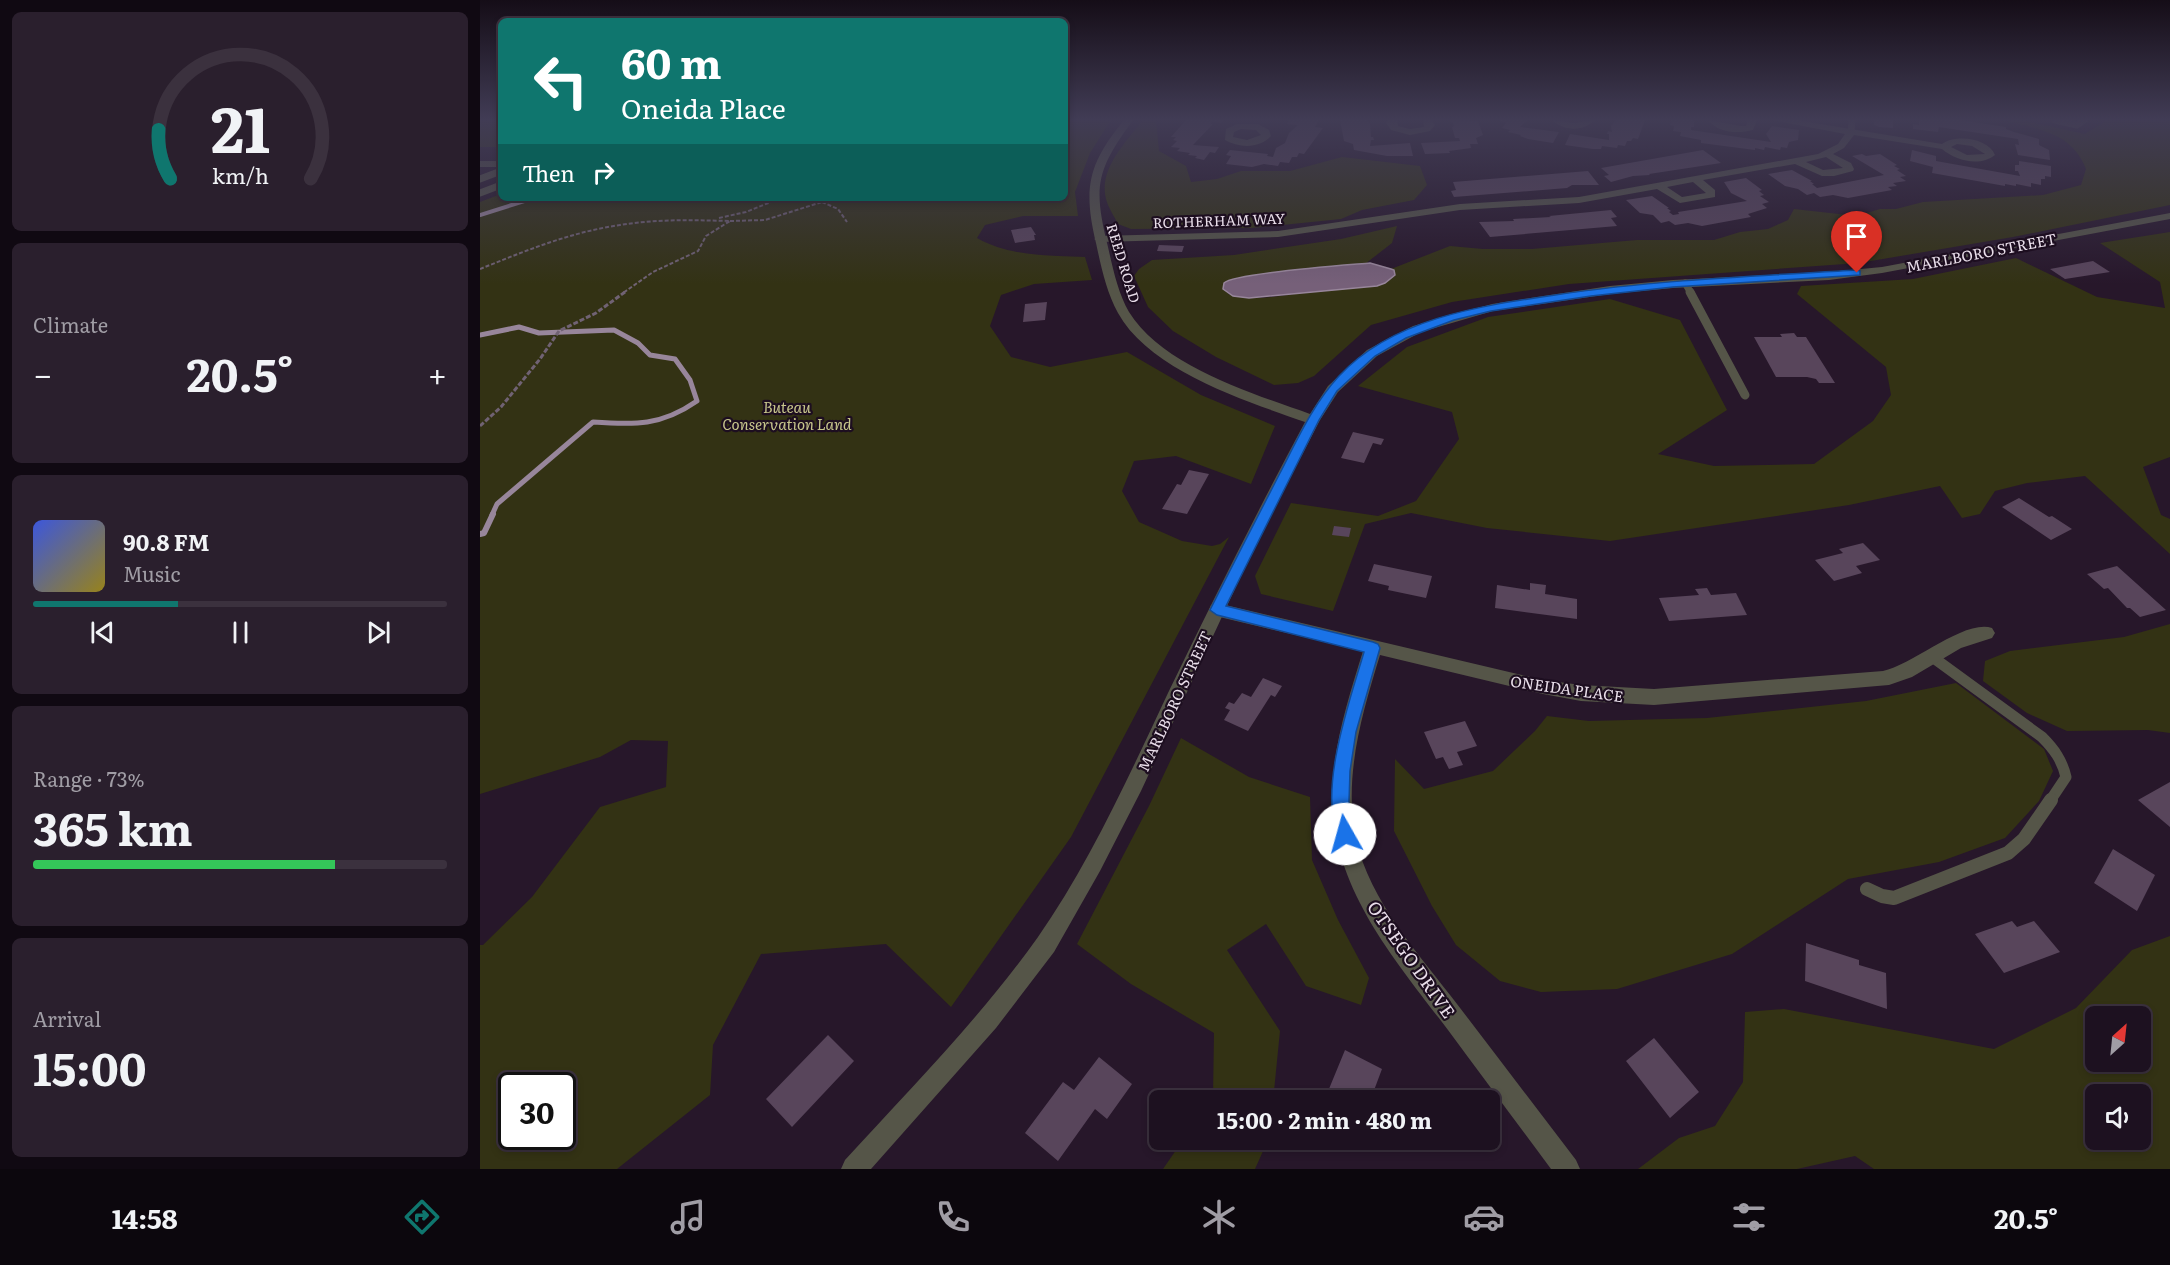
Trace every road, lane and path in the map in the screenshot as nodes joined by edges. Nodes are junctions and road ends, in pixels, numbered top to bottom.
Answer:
1 (1096, 175) edge
2 (1720, 175) edge
3 (1695, 179) junction
4 (498, 186) edge
5 (1659, 186) junction
6 (480, 193) edge
7 (774, 201) edge
8 (822, 202) joint
9 (2170, 216) edge
10 (712, 220) junction
11 (730, 220) junction
12 (847, 222) dead end
13 (1100, 239) junction
14 (480, 269) edge
15 (1685, 283) junction
16 (1745, 394) dead end
17 (1313, 420) junction
18 (480, 426) edge
19 (1217, 610) junction
20 (1986, 633) dead end
21 (1373, 648) junction
22 (1931, 656) junction
23 (1867, 889) dead end
24 (854, 1169) edge
25 (1567, 1169) edge

1 - 13 street, REED ROAD
2 - 3 street, ROTHERHAM WAY
3 - 5 street, ROTHERHAM WAY
3 - 5 street
4 - 6 lane
5 - 13 street, ROTHERHAM WAY
7 - 10 path
8 - 11 path
8 - 12 path
9 - 15 street, MARLBORO STREET
10 - 11 path
10 - 14 path
11 - 18 path
13 - 17 street, REED ROAD
15 - 16 lane
15 - 17 street, MARLBORO STREET
17 - 19 street, MARLBORO STREET
19 - 21 street, ONEIDA PLACE
19 - 24 street, MARLBORO STREET
20 - 22 street, ONEIDA PLACE
21 - 22 street, ONEIDA PLACE
21 - 25 street, OTSEGO DRIVE
22 - 23 lane

